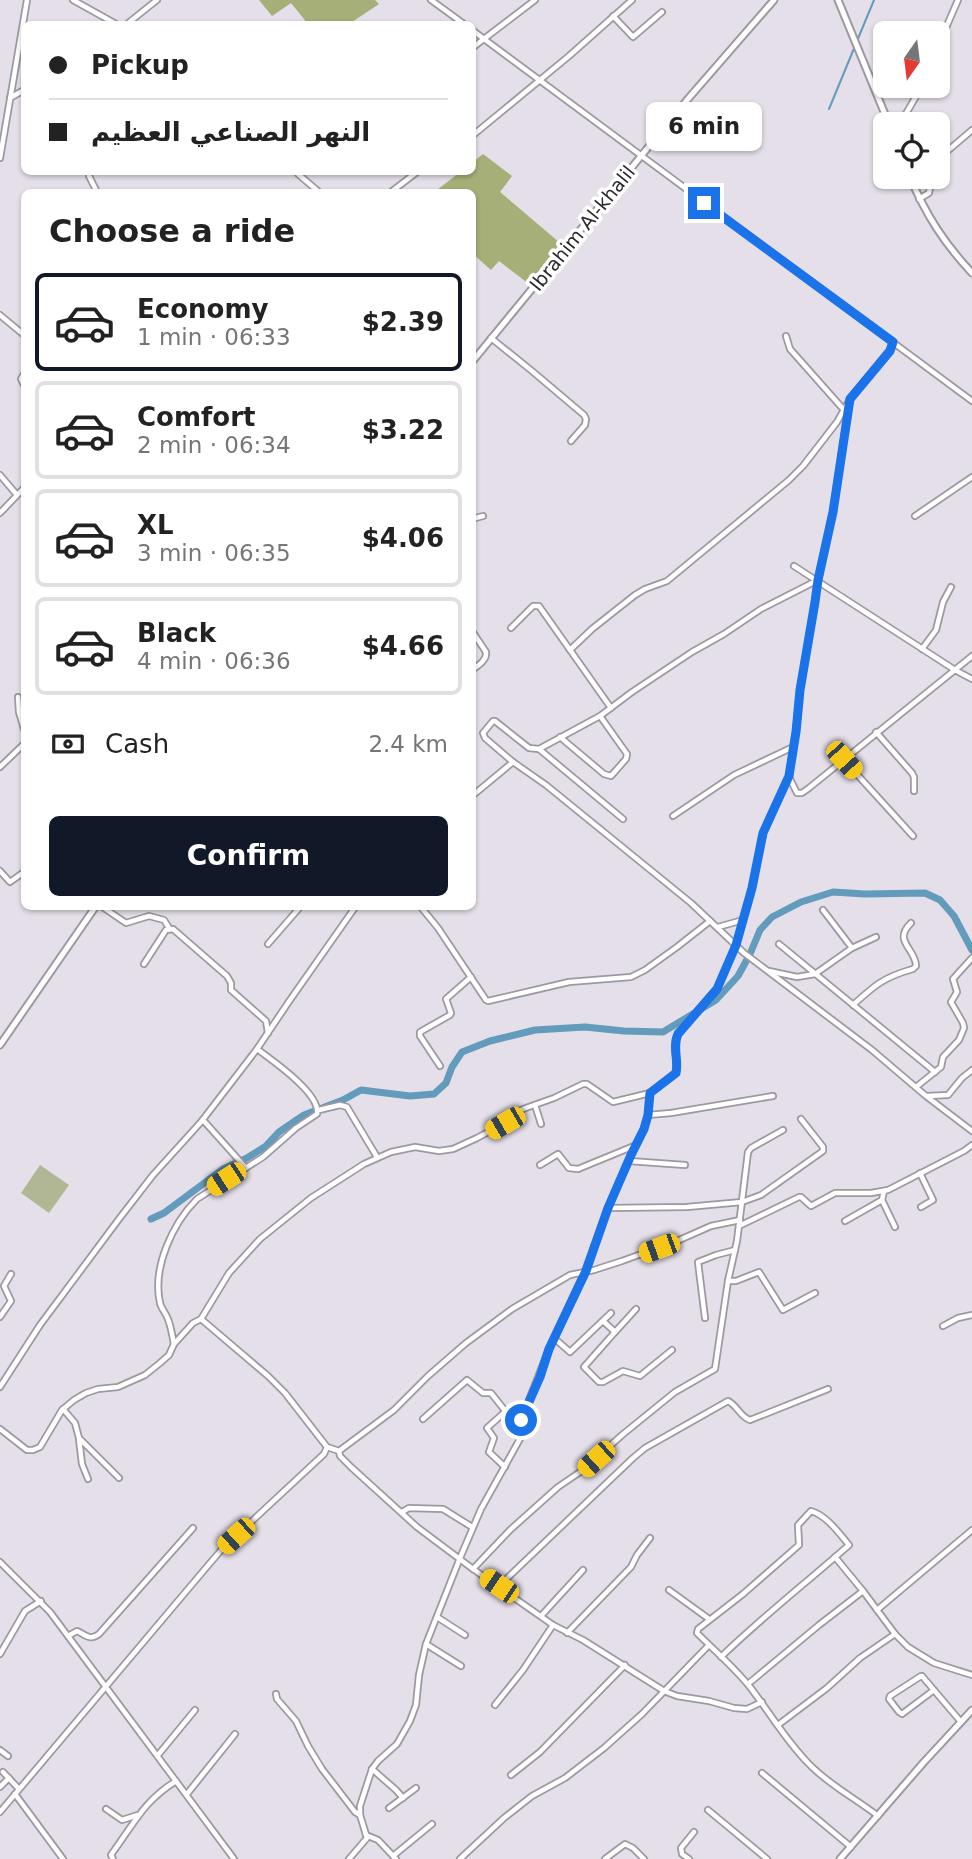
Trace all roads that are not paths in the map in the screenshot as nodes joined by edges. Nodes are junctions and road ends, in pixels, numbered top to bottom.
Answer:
1 (27, 0) edge
2 (74, 0) edge
3 (157, 0) edge
4 (431, 0) edge
5 (536, 0) edge
6 (632, 0) edge
7 (774, 0) edge
8 (838, 0) edge
9 (958, 0) edge
10 (662, 12) dead end
11 (613, 16) junction
12 (23, 21) edge
13 (111, 21) edge
14 (131, 21) edge
15 (460, 21) edge
16 (949, 21) edge
17 (21, 33) edge
18 (476, 33) edge
19 (484, 39) junction
20 (476, 45) edge
21 (540, 81) junction
22 (21, 92) edge
23 (9, 98) junction
24 (884, 112) edge
25 (972, 130) edge
26 (476, 133) edge
27 (950, 149) edge
28 (641, 156) junction
29 (0, 158) edge
30 (300, 175) edge
31 (413, 175) edge
32 (316, 189) edge
33 (395, 189) edge
34 (915, 189) edge
35 (930, 189) edge
36 (919, 199) junction
37 (972, 274) edge
38 (0, 315) edge
39 (21, 332) edge
40 (786, 336) dead end
41 (491, 338) junction
42 (893, 342) junction
43 (476, 357) edge
44 (850, 399) junction
45 (972, 401) edge
46 (844, 410) junction
47 (571, 442) dead end
48 (0, 475) edge
49 (972, 477) edge
50 (21, 491) edge
51 (17, 495) junction
52 (0, 513) edge
53 (484, 516) dead end
54 (915, 516) dead end
55 (476, 518) edge
56 (794, 566) dead end
57 (818, 580) junction
58 (951, 587) dead end
59 (511, 628) dead end
60 (476, 637) edge
61 (922, 649) junction
62 (570, 650) junction
63 (972, 656) edge
64 (476, 667) edge
65 (955, 670) junction
66 (972, 679) edge
67 (18, 697) dead end
68 (611, 708) junction
69 (600, 716) junction
70 (21, 719) edge
71 (876, 732) junction
72 (560, 737) junction
73 (793, 746) junction
74 (21, 747) edge
75 (539, 749) junction
76 (844, 760) junction
77 (513, 762) junction
78 (0, 767) edge
79 (789, 776) junction
80 (914, 791) dead end
81 (476, 793) edge
82 (673, 816) dead end
83 (623, 819) dead end
84 (913, 836) dead end
85 (0, 871) edge
86 (21, 874) edge
87 (823, 909) dead end
88 (96, 910) edge
89 (105, 910) edge
90 (298, 910) edge
91 (353, 910) edge
92 (423, 910) edge
93 (743, 920) junction
94 (710, 921) junction
95 (911, 923) dead end
96 (718, 927) junction
97 (169, 928) junction
98 (876, 937) dead end
99 (268, 944) dead end
100 (779, 944) dead end
101 (736, 945) junction
102 (852, 948) junction
103 (972, 958) edge
104 (144, 964) dead end
105 (765, 970) junction
106 (815, 974) junction
107 (471, 977) junction
108 (853, 1006) junction
109 (268, 1034) junction
110 (0, 1045) edge
111 (257, 1049) junction
112 (440, 1066) dead end
113 (972, 1070) edge
114 (935, 1072) junction
115 (916, 1087) junction
116 (650, 1093) junction
117 (773, 1096) dead end
118 (926, 1096) junction
119 (535, 1105) junction
120 (318, 1110) junction
121 (648, 1115) junction
122 (801, 1119) dead end
123 (204, 1120) junction
124 (541, 1124) dead end
125 (783, 1130) dead end
126 (972, 1131) edge
127 (972, 1145) edge
128 (635, 1146) junction
129 (377, 1157) junction
130 (629, 1161) junction
131 (540, 1165) dead end
132 (685, 1165) dead end
133 (246, 1168) junction
134 (920, 1174) junction
135 (884, 1191) junction
136 (882, 1200) junction
137 (742, 1202) junction
138 (921, 1207) dead end
139 (608, 1208) junction
140 (845, 1221) dead end
141 (739, 1223) junction
142 (895, 1227) dead end
143 (735, 1250) junction
144 (586, 1271) junction
145 (11, 1274) dead end
146 (728, 1281) junction
147 (815, 1293) dead end
148 (636, 1309) dead end
149 (611, 1313) dead end
150 (972, 1315) edge
151 (0, 1317) edge
152 (705, 1318) dead end
153 (201, 1319) junction
154 (603, 1321) junction
155 (943, 1326) dead end
156 (615, 1332) junction
157 (554, 1338) junction
158 (174, 1343) junction
159 (672, 1350) dead end
160 (0, 1387) edge
161 (828, 1389) dead end
162 (64, 1409) junction
163 (506, 1412) junction
164 (423, 1419) dead end
165 (518, 1428) junction
166 (0, 1429) edge
167 (79, 1438) junction
168 (327, 1447) junction
169 (339, 1451) junction
170 (505, 1467) junction
171 (119, 1478) dead end
172 (88, 1479) dead end
173 (402, 1513) junction
174 (472, 1527) junction
175 (193, 1528) dead end
176 (972, 1530) edge
177 (650, 1538) dead end
178 (835, 1557) junction
179 (460, 1558) junction
180 (0, 1562) edge
181 (473, 1569) junction
182 (583, 1570) dead end
183 (499, 1586) junction
184 (669, 1590) dead end
185 (863, 1591) junction
186 (41, 1601) junction
187 (877, 1610) junction
188 (541, 1616) junction
189 (437, 1617) junction
190 (709, 1619) junction
191 (553, 1625) junction
192 (567, 1633) junction
193 (895, 1633) junction
194 (465, 1635) dead end
195 (68, 1636) junction
196 (426, 1644) junction
197 (709, 1645) junction
198 (0, 1654) edge
199 (721, 1657) junction
200 (625, 1665) junction
201 (461, 1666) dead end
202 (972, 1675) edge
203 (748, 1684) junction
204 (106, 1686) junction
205 (934, 1690) junction
206 (664, 1691) junction
207 (276, 1694) dead end
208 (762, 1702) junction
209 (495, 1706) dead end
210 (195, 1710) dead end
211 (972, 1710) edge
212 (961, 1722) junction
213 (778, 1725) junction
214 (234, 1734) dead end
215 (0, 1750) edge
216 (158, 1755) junction
217 (8, 1756) dead end
218 (372, 1769) junction
219 (3, 1772) dead end
220 (762, 1773) dead end
221 (511, 1775) dead end
222 (9, 1778) junction
223 (176, 1781) junction
224 (0, 1787) edge
225 (416, 1788) dead end
226 (19, 1789) junction
227 (15, 1794) junction
228 (187, 1794) junction
229 (403, 1798) junction
230 (389, 1808) dead end
231 (106, 1809) dead end
232 (708, 1810) dead end
233 (0, 1812) edge
234 (139, 1814) junction
235 (360, 1815) junction
236 (878, 1816) junction
237 (432, 1824) dead end
238 (694, 1832) dead end
239 (366, 1835) junction
240 (851, 1847) junction
241 (395, 1858) edge
242 (63, 1859) edge
243 (113, 1859) edge
244 (233, 1859) edge
245 (349, 1859) edge
246 (460, 1859) edge
247 (605, 1859) edge
248 (645, 1859) edge
249 (689, 1859) edge
250 (767, 1859) edge
251 (840, 1859) edge

1 - 12 street
2 - 13 street
3 - 14 street
4 - 15 street
5 - 19 street
6 - 11 street
7 - 28 street, Ibrahim Al-khalil
8 - 24 street
9 - 16 street
10 - 11 street
11 - 21 street
17 - 23 street
18 - 19 street
19 - 20 street
19 - 21 street
21 - 26 street
21 - 28 street
22 - 23 street
23 - 29 street
25 - 27 street
28 - 41 street, Ibrahim Al-khalil
28 - 42 street
30 - 32 street
31 - 33 street
34 - 36 street
35 - 36 street
36 - 37 street
38 - 39 street
40 - 46 street
41 - 43 street, Ibrahim Al-khalil
41 - 47 street
42 - 44 street
42 - 45 street
44 - 46 street
44 - 57 street
46 - 62 street
48 - 51 street
49 - 54 street
50 - 51 street
51 - 52 street
53 - 55 street
56 - 57 street
57 - 61 street
57 - 68 street
57 - 73 street
58 - 61 street
59 - 62 street
60 - 64 street
61 - 65 street
62 - 68 street
63 - 65 street
65 - 66 street
65 - 71 street
67 - 70 street
68 - 69 street
69 - 72 street
69 - 72 street
71 - 76 street
71 - 80 street
72 - 75 street
73 - 79 street
73 - 82 street
74 - 78 street
75 - 77 street
75 - 83 street
76 - 79 street
76 - 84 street
77 - 81 street
77 - 94 street
79 - 93 street
85 - 86 street
87 - 102 street
88 - 110 street
89 - 97 street
90 - 99 street
91 - 109 street
92 - 107 street
93 - 96 street
93 - 101 street
94 - 96 street
94 - 107 street
95 - 108 street
96 - 101 street
97 - 104 street
97 - 109 street
98 - 102 street
100 - 106 street
101 - 105 street
101 - 116 street
102 - 106 street
103 - 114 street
105 - 106 street
105 - 115 street
106 - 108 street
107 - 112 street
108 - 114 street
109 - 111 street
111 - 120 street
111 - 123 street
113 - 118 street
114 - 115 street
115 - 118 street
116 - 119 street
116 - 121 street
117 - 121 street
118 - 126 street
119 - 124 street
119 - 129 street
120 - 129 street
120 - 133 street
121 - 128 street
122 - 137 street
123 - 133 street
123 - 160 street
125 - 137 street
127 - 134 street
128 - 130 street
128 - 131 street
129 - 153 street
130 - 132 street
130 - 139 street
133 - 158 street
134 - 135 street
134 - 138 street
135 - 136 street
135 - 141 street
136 - 140 street
136 - 142 street
137 - 139 street
137 - 141 street
139 - 144 street
141 - 143 street
141 - 144 street
143 - 146 street
143 - 152 street
144 - 157 street
144 - 169 street
145 - 151 street
146 - 147 street
146 - 181 street
148 - 156 street
149 - 154 street
150 - 155 street
153 - 158 street
153 - 168 street
154 - 156 street
154 - 157 street
156 - 159 street
157 - 165 street
158 - 162 street
161 - 183 street
162 - 166 street
162 - 167 street
163 - 164 street
163 - 165 street
163 - 170 street
165 - 170 street
167 - 171 street
167 - 172 street
168 - 169 street
168 - 204 street
169 - 173 street
170 - 174 street
173 - 174 street
173 - 179 street
174 - 179 street
175 - 195 street
176 - 187 street
177 - 192 street
178 - 185 street
178 - 190 street
178 - 199 street
179 - 181 street
179 - 189 street
180 - 186 street
181 - 183 street
182 - 188 street
183 - 188 street
184 - 190 street
185 - 187 street
185 - 203 street
186 - 195 street
186 - 198 street
187 - 193 street
188 - 191 street
189 - 194 street
189 - 196 street
190 - 197 street
191 - 192 street
191 - 209 street
192 - 200 street
193 - 202 street
193 - 213 street
195 - 204 street
196 - 201 street
196 - 218 street
197 - 199 street
197 - 206 street
199 - 203 street
200 - 206 street
200 - 221 street
203 - 208 street
204 - 216 street
204 - 226 street
205 - 205 street
205 - 212 street
206 - 208 street
206 - 246 street
207 - 235 street
208 - 213 street
210 - 216 street
211 - 212 street
212 - 236 street
213 - 236 street
214 - 228 street
215 - 217 street
216 - 223 street
218 - 229 street
218 - 235 street
219 - 222 street
220 - 240 street
222 - 224 street
222 - 226 street
223 - 228 street
223 - 234 street
225 - 229 street
226 - 227 street
227 - 233 street
227 - 242 street
228 - 244 street
229 - 230 street
231 - 234 street
232 - 250 street
234 - 243 street
235 - 239 street
236 - 240 street
237 - 241 street
238 - 249 street
239 - 241 street
239 - 245 street
240 - 251 street
247 - 248 street

